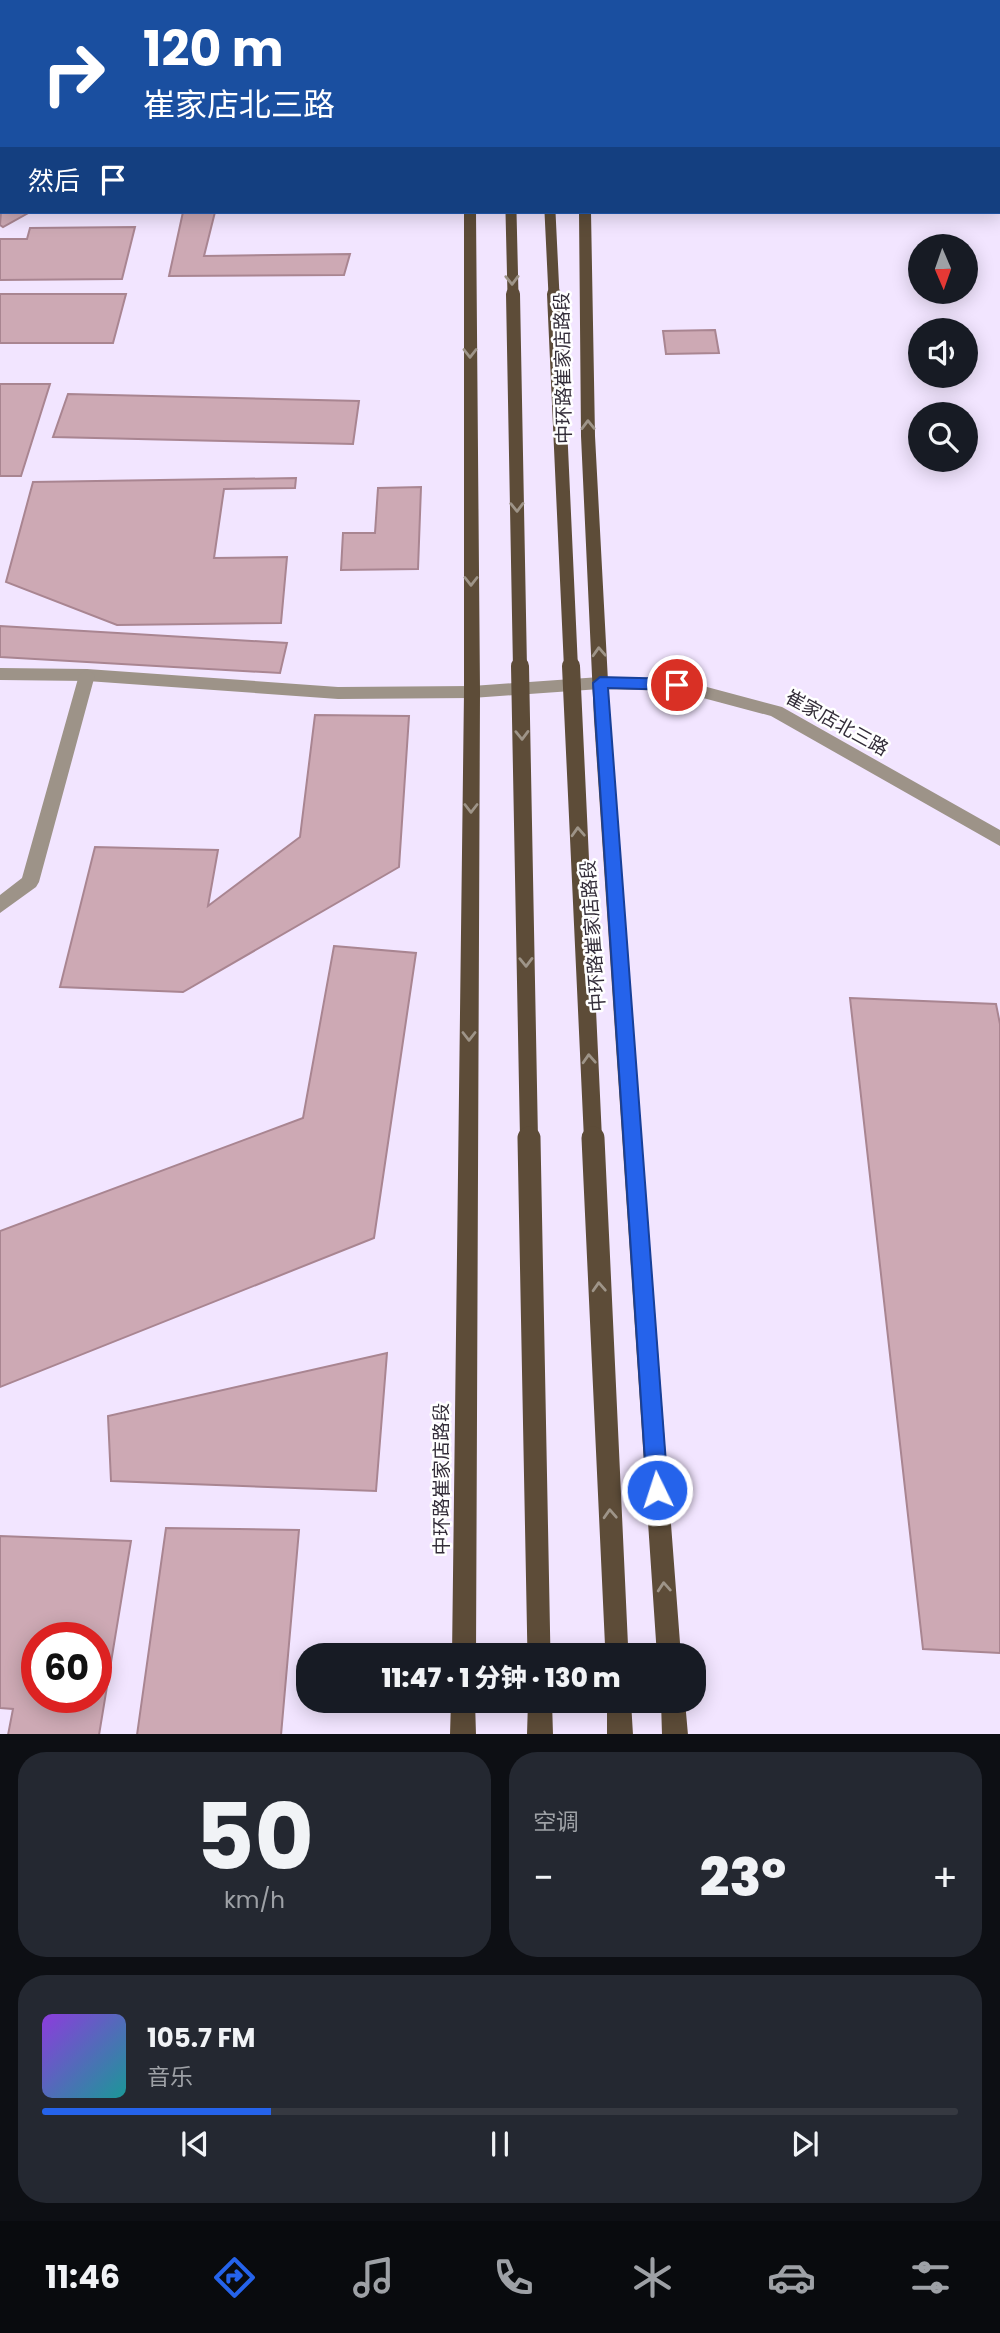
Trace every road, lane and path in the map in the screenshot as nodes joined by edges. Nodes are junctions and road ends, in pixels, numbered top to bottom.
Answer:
1 (470, 214) edge
2 (511, 214) edge
3 (551, 214) edge
4 (585, 214) edge
5 (0, 674) edge
6 (87, 675) junction
7 (600, 683) junction
8 (472, 692) junction
9 (1000, 839) edge
10 (0, 905) edge
11 (464, 1643) edge
12 (539, 1643) edge
13 (616, 1643) edge
14 (668, 1643) edge
15 (463, 1713) edge
16 (540, 1713) edge
17 (619, 1713) edge
18 (674, 1713) edge
19 (463, 1734) edge
20 (540, 1734) edge
21 (620, 1734) edge
22 (675, 1734) edge

1 -> 8 main road, 中环路崔家店路段
2 -> 12 main road, bridge
13 -> 3 main road, bridge
7 -> 4 main road, 中环路崔家店路段
5 - 6 street, 崔家店北三路
6 - 8 street, 崔家店北三路
6 - 10 street
7 - 8 street, 崔家店北三路
7 - 9 street, 崔家店北三路
14 -> 7 main road, 中环路崔家店路段
8 -> 11 main road, 中环路崔家店路段
15 - 19 main road
16 - 20 main road
17 - 21 main road
18 - 22 main road

